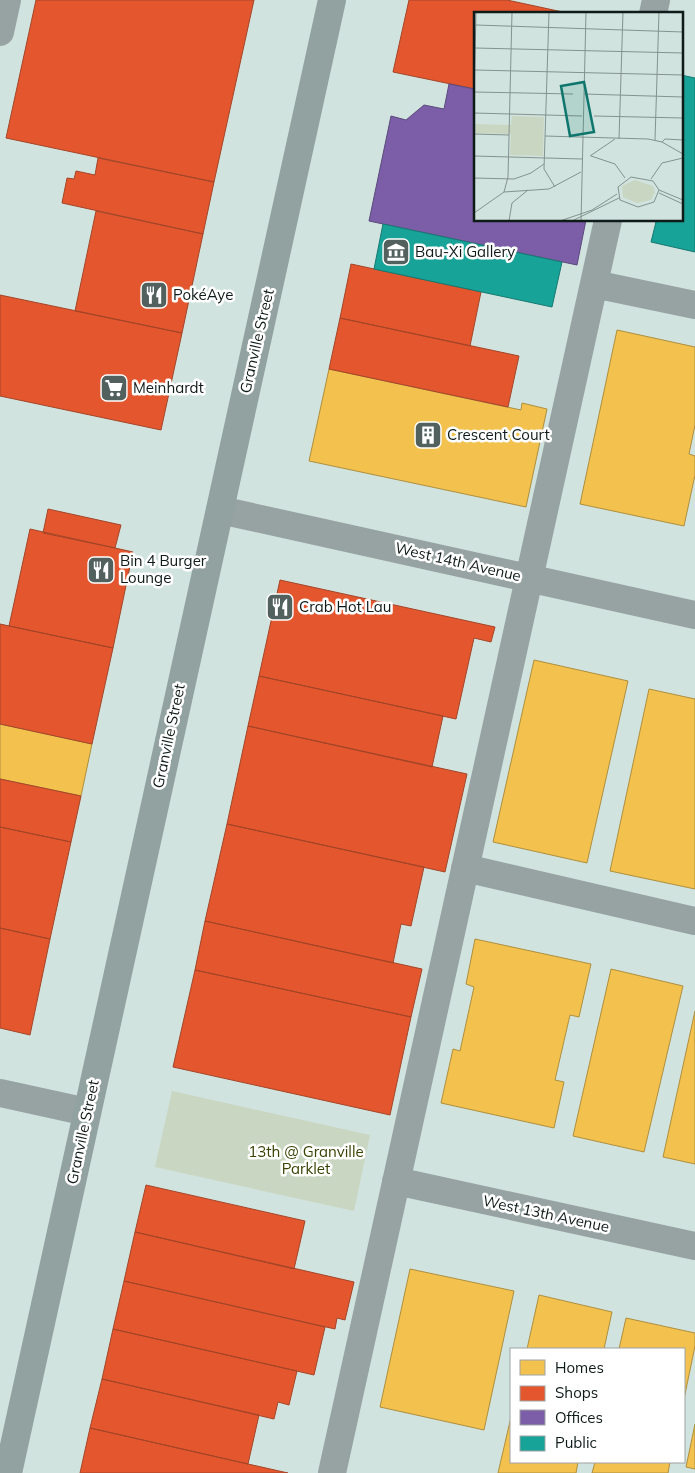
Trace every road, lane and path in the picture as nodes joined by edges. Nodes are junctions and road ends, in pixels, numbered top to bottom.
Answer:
1 (7, 0) edge
2 (332, 0) edge
3 (0, 32) edge
4 (608, 221) edge
5 (594, 284) junction
6 (695, 305) edge
7 (220, 510) junction
8 (529, 578) junction
9 (695, 615) edge
10 (465, 868) junction
11 (695, 921) edge
12 (0, 1093) edge
13 (87, 1112) junction
14 (396, 1181) junction
15 (695, 1246) edge
16 (8, 1473) edge
17 (332, 1473) edge

1 - 3 street
2 - 7 highway, Granville Street
4 - 5 street
5 - 6 street
5 - 8 street
7 - 8 street, West 14th Avenue
7 - 13 highway, Granville Street
8 - 9 street, West 14th Avenue
8 - 10 street
10 - 11 street
10 - 14 street
12 - 13 street
13 - 16 highway, Granville Street
14 - 15 street, West 13th Avenue
14 - 17 street

